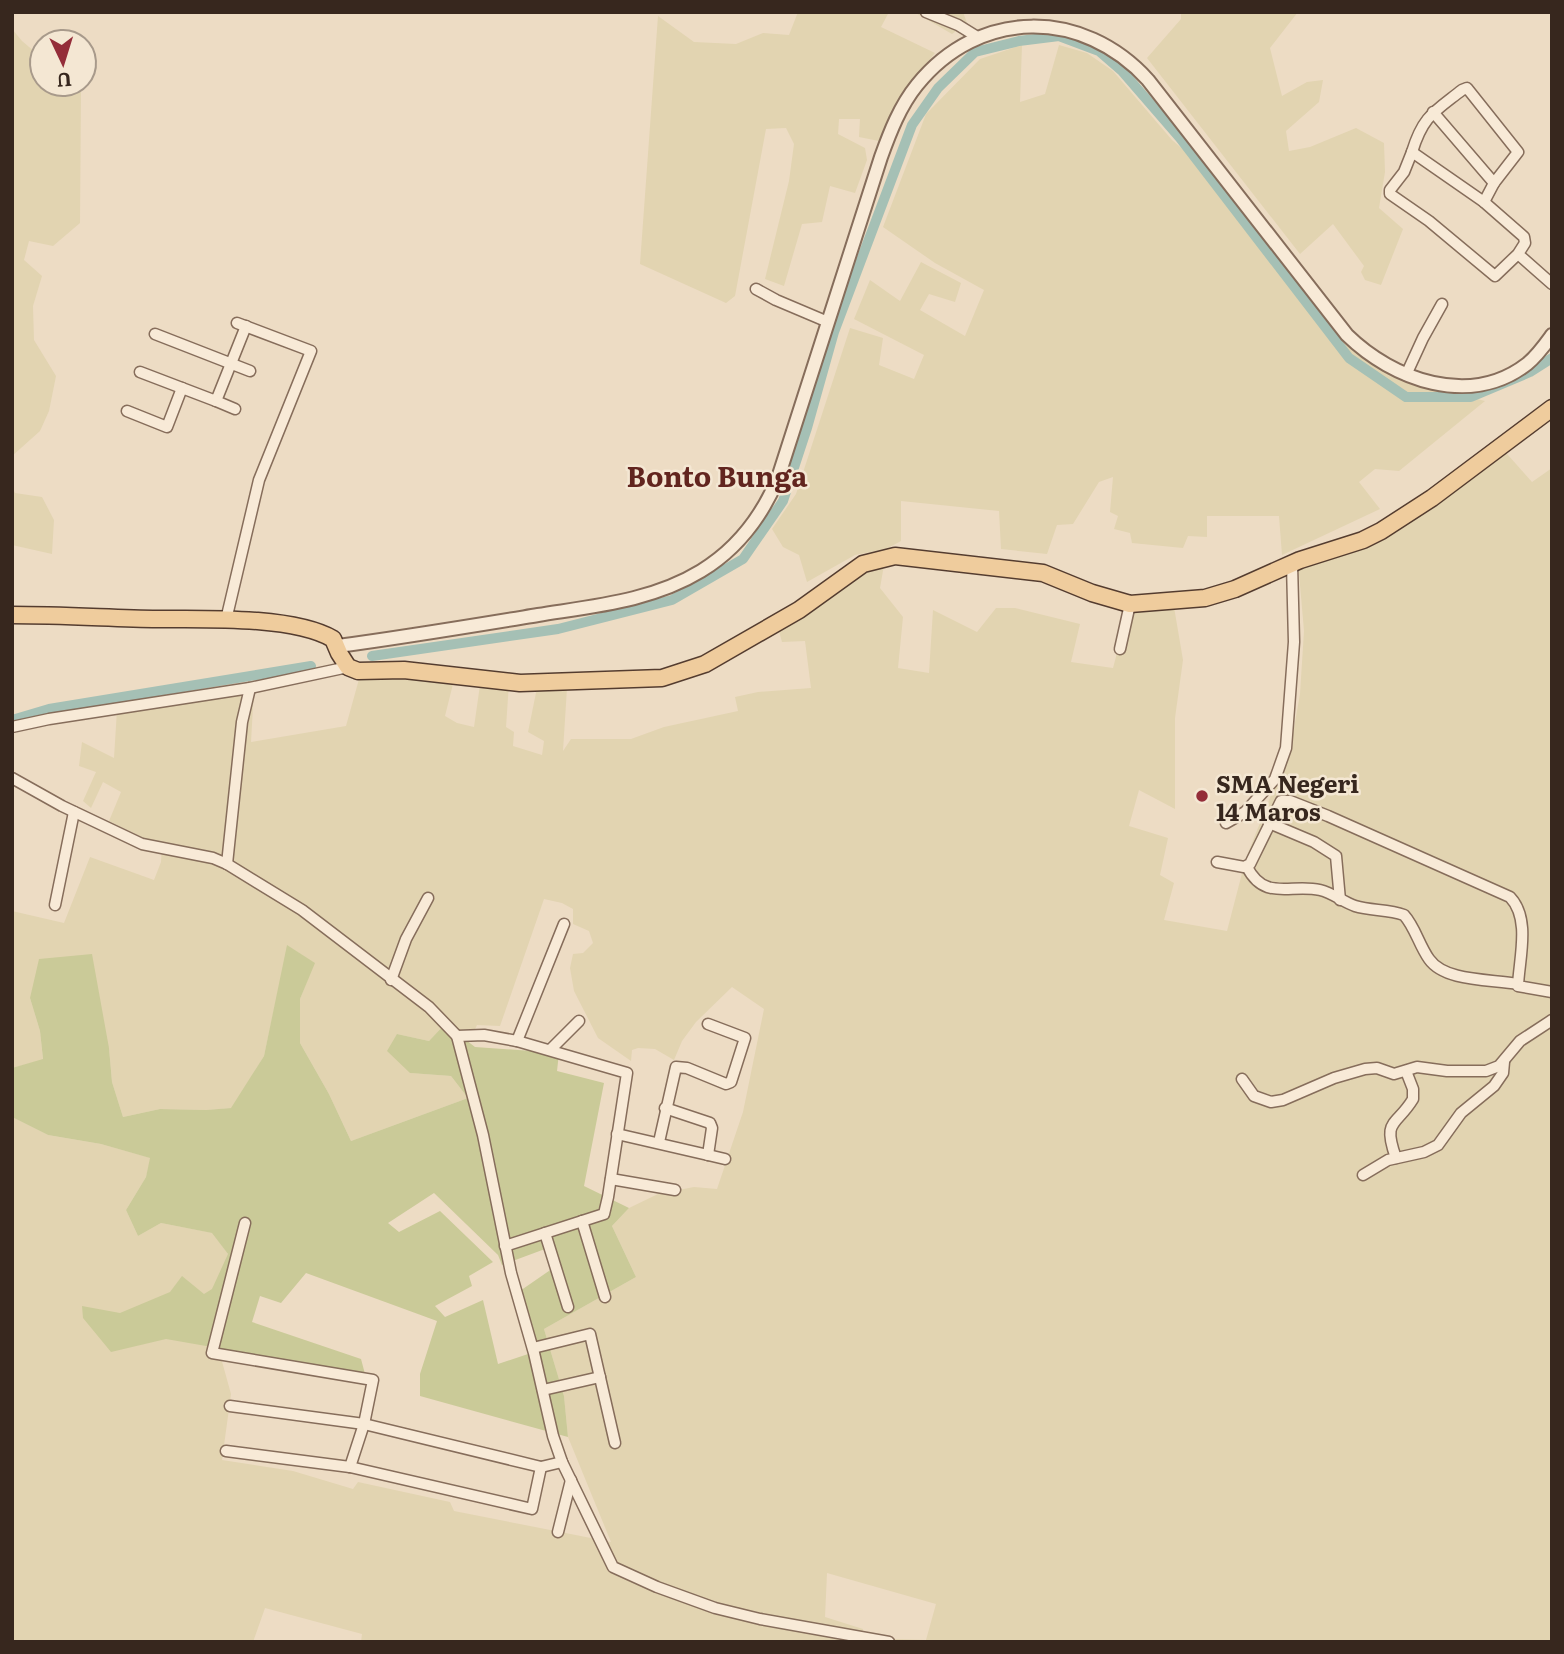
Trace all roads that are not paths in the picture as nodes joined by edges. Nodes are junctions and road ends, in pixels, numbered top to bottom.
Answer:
1 (926, 12) edge
2 (979, 38) junction
3 (1433, 112) junction
4 (1412, 152) junction
5 (1494, 183) junction
6 (1484, 202) junction
7 (1518, 254) junction
8 (1552, 284) edge
9 (755, 289) dead end
10 (1442, 304) dead end
11 (828, 322) junction
12 (155, 334) dead end
13 (1552, 335) edge
14 (231, 363) junction
15 (250, 370) dead end
16 (140, 372) dead end
17 (1406, 375) junction
18 (182, 388) junction
19 (216, 401) junction
20 (1552, 408) edge
21 (235, 409) dead end
22 (127, 411) dead end
23 (1292, 564) junction
24 (1130, 604) junction
25 (12, 615) edge
26 (226, 620) junction
27 (338, 646) junction
28 (1120, 649) dead end
29 (348, 667) junction
30 (250, 688) junction
31 (12, 727) edge
32 (12, 778) edge
33 (74, 812) junction
34 (1226, 823) dead end
35 (1269, 823) junction
36 (1217, 862) dead end
37 (228, 864) junction
38 (1247, 867) junction
39 (428, 898) dead end
40 (1340, 900) junction
41 (55, 905) dead end
42 (564, 924) dead end
43 (391, 980) junction
44 (1518, 984) junction
45 (1552, 992) edge
46 (1552, 1020) edge
47 (579, 1021) dead end
48 (708, 1024) dead end
49 (457, 1036) junction
50 (517, 1041) junction
51 (550, 1050) junction
52 (1504, 1062) junction
53 (1406, 1072) junction
54 (1242, 1079) dead end
55 (665, 1108) junction
56 (617, 1133) junction
57 (659, 1142) junction
58 (708, 1155) junction
59 (1396, 1158) junction
60 (725, 1159) dead end
61 (1363, 1175) dead end
62 (611, 1179) junction
63 (675, 1190) dead end
64 (582, 1221) junction
65 (245, 1223) dead end
66 (545, 1233) junction
67 (505, 1247) junction
68 (606, 1297) dead end
69 (568, 1307) dead end
70 (533, 1348) junction
71 (600, 1377) junction
72 (543, 1390) junction
73 (230, 1406) dead end
74 (363, 1424) junction
75 (615, 1443) dead end
76 (226, 1451) dead end
77 (562, 1462) junction
78 (350, 1467) junction
79 (541, 1467) junction
80 (570, 1480) junction
81 (558, 1532) dead end
82 (889, 1642) edge

1 - 2 street
2 - 11 street
2 - 17 street
3 - 4 street
3 - 5 street
3 - 5 street
4 - 6 street
4 - 7 street
5 - 6 street
6 - 7 street
7 - 8 street
9 - 11 street
10 - 17 street
11 - 27 street
12 - 14 street
13 - 17 street
14 - 15 street
14 - 19 street
14 - 26 street
16 - 18 street
18 - 19 street
18 - 22 street
19 - 21 street
20 - 23 main road
23 - 24 main road
23 - 34 street
24 - 28 street
24 - 29 main road
25 - 26 main road
26 - 27 main road
27 - 29 main road
29 - 30 street
30 - 31 street
30 - 37 street
32 - 33 street
33 - 37 street
33 - 41 street
35 - 38 street
35 - 40 street
35 - 44 street
36 - 38 street
37 - 43 street
38 - 40 street
39 - 43 street
40 - 44 street
42 - 50 street
43 - 49 street
44 - 45 street
46 - 52 street
47 - 51 street
48 - 55 street
49 - 50 street
49 - 67 street
50 - 51 street
51 - 56 street
52 - 53 street
52 - 59 street
53 - 54 street
53 - 59 street
55 - 57 street
55 - 58 street
56 - 57 street
56 - 62 street
57 - 58 street
58 - 60 street
59 - 61 street
62 - 63 street
62 - 64 street
64 - 66 street
64 - 68 street
65 - 74 street
66 - 67 street
66 - 69 street
67 - 70 street
70 - 71 street
70 - 72 street
71 - 72 street
71 - 75 street
72 - 77 street
73 - 74 street
74 - 78 street
74 - 79 street
76 - 78 street
77 - 79 street
77 - 80 street
78 - 79 street
80 - 81 street
80 - 82 street

